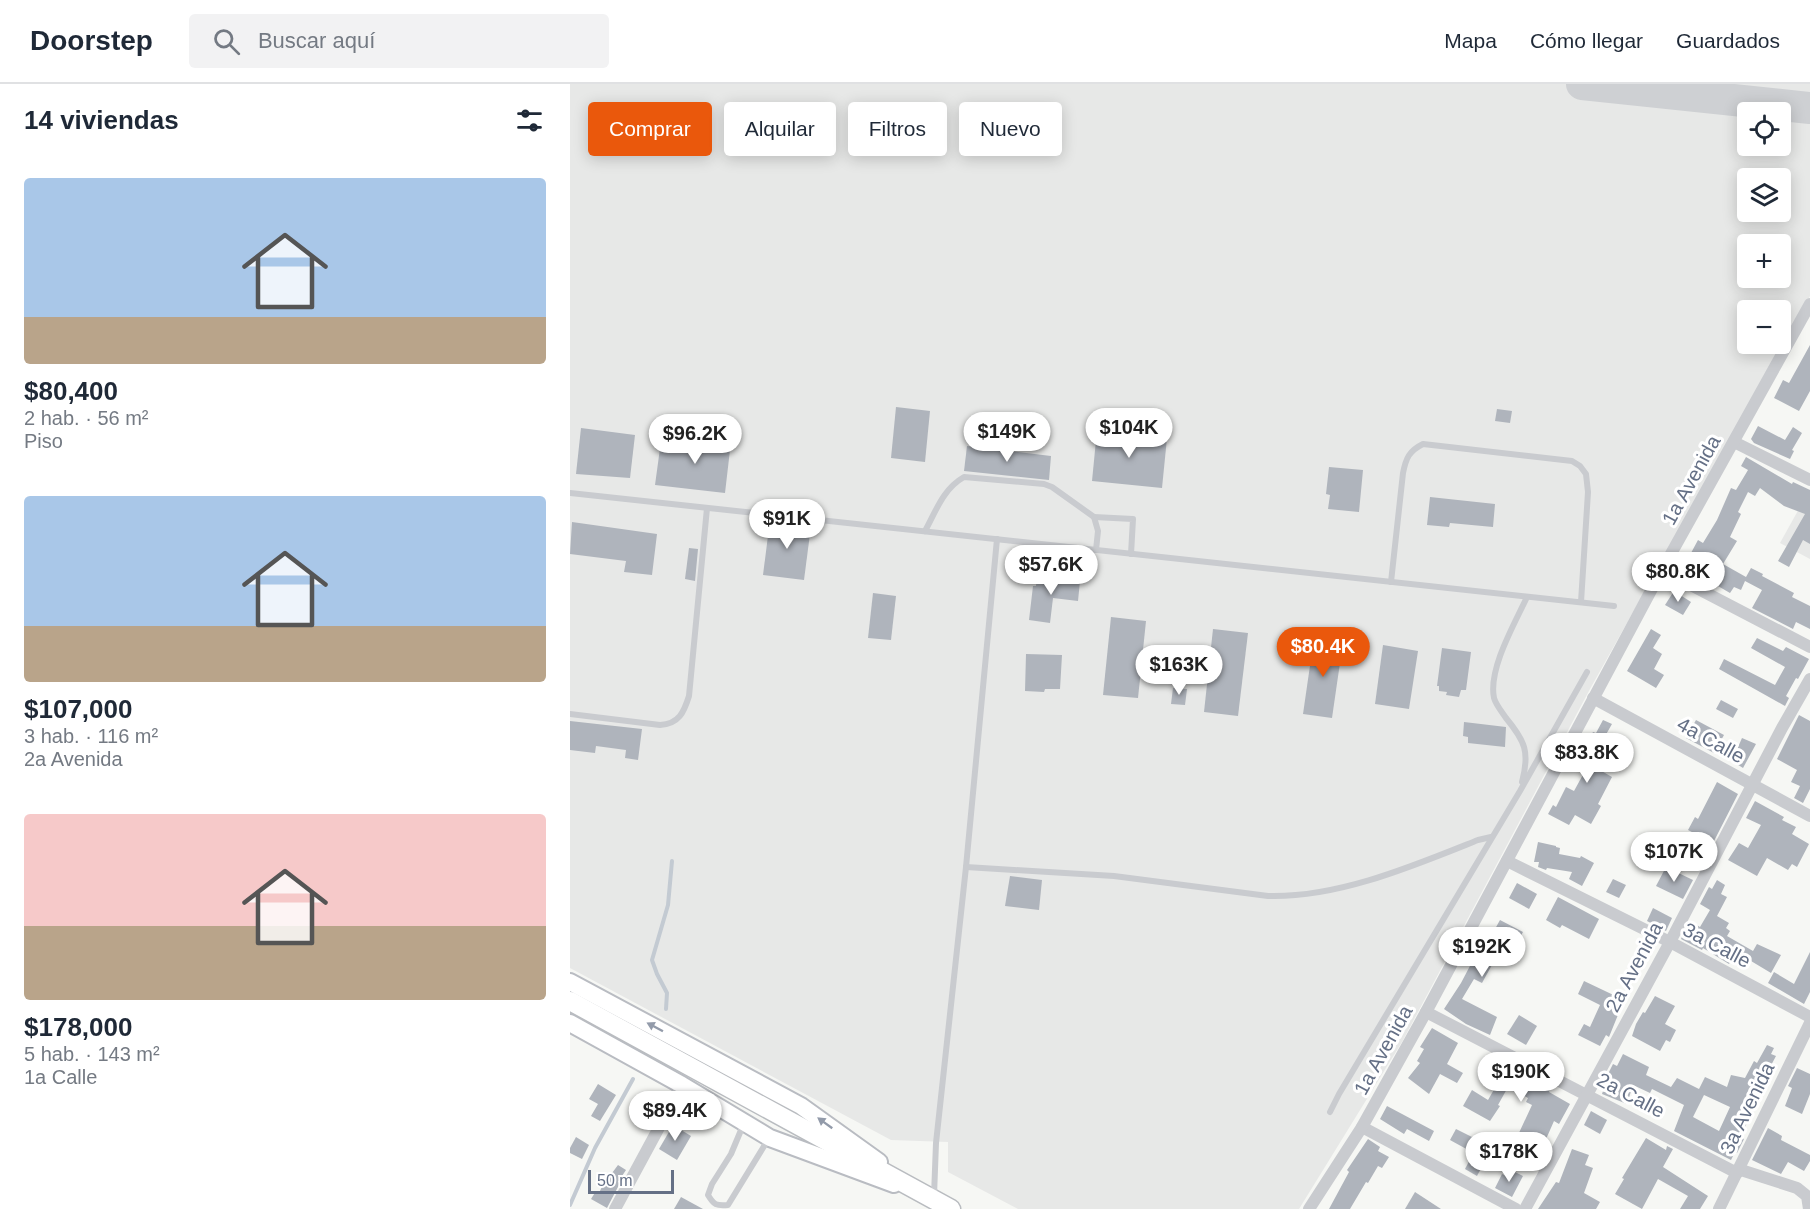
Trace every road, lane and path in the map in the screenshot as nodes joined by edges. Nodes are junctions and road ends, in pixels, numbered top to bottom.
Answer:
1 (1809, 309) edge
2 (1734, 442) junction
3 (1810, 480) edge
4 (570, 493) edge
5 (707, 508) junction
6 (1094, 517) junction
7 (926, 531) junction
8 (997, 539) junction
9 (1096, 550) junction
10 (1131, 554) junction
11 (1662, 570) junction
12 (1391, 582) junction
13 (1527, 597) junction
14 (1581, 602) junction
15 (1614, 606) dead end
16 (1810, 647) edge
17 (1587, 672) dead end
18 (1810, 679) edge
19 (1593, 698) junction
20 (570, 714) edge
21 (1753, 786) junction
22 (1520, 791) junction
23 (1810, 816) edge
24 (1491, 837) junction
25 (1507, 861) junction
26 (966, 867) junction
27 (1670, 942) junction
28 (570, 982) edge
29 (570, 1001) edge
30 (1426, 1012) junction
31 (1810, 1017) edge
32 (570, 1023) edge
33 (1810, 1023) edge
34 (682, 1085) junction
35 (1587, 1095) junction
36 (1330, 1113) dead end
37 (744, 1123) junction
38 (1362, 1127) junction
39 (770, 1138) junction
40 (1737, 1173) junction
41 (929, 1201) edge
42 (615, 1209) edge
43 (951, 1209) edge
44 (1309, 1209) edge
45 (1516, 1209) edge
46 (1525, 1209) edge
47 (1719, 1209) edge
48 (1809, 1209) edge

1 - 2 street, 1a Avenida
2 - 3 street
2 - 11 street, 1a Avenida
4 - 5 lane
5 - 7 lane
5 - 20 lane
6 - 7 lane
6 - 9 lane
6 - 10 lane
7 - 8 lane
8 - 9 lane
8 - 26 lane
9 - 10 lane
10 - 12 lane
11 - 16 street
11 - 19 street, 1a Avenida
12 - 13 lane
12 - 14 lane
13 - 14 lane
13 - 22 lane
14 - 15 lane
17 - 22 lane
18 - 21 street, 2a Avenida
19 - 21 street, 4a Calle
19 - 25 street, 1a Avenida
21 - 23 street, 4a Calle
21 - 27 street, 2a Avenida
22 - 24 lane
24 - 26 lane
24 - 36 lane
25 - 27 street, 3a Calle
25 - 30 street, 1a Avenida
26 - 41 lane
27 - 31 street, 3a Calle
27 - 35 street, 2a Avenida
41 -> 28 street
29 - 41 main road
30 - 35 street, 2a Calle
30 - 38 street, 1a Avenida
32 - 34 street
33 - 40 street, 3a Avenida
34 - 37 street
34 - 42 street
35 - 40 street, 2a Calle
35 - 46 street, 2a Avenida
37 - 39 street
37 - 39 lane
38 - 44 street, 1a Avenida
38 - 45 street
39 - 41 street
40 - 47 street, 3a Avenida
40 - 48 street, 2a Calle
41 - 43 main road

